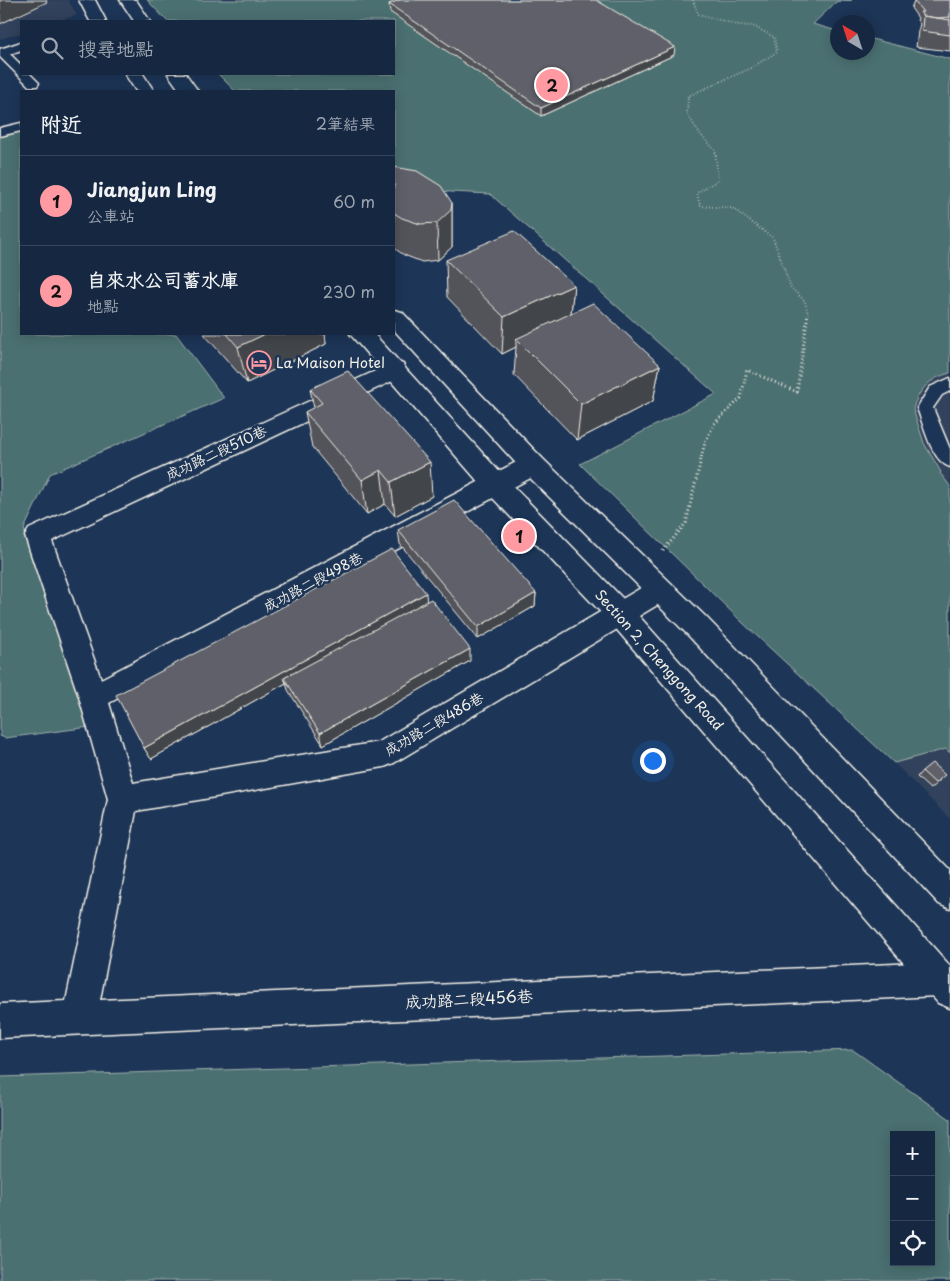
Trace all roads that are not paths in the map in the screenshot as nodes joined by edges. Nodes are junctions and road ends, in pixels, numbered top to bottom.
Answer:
1 (87, 0) edge
2 (128, 0) edge
3 (97, 20) edge
4 (141, 20) edge
5 (20, 46) edge
6 (1, 52) edge
7 (20, 71) edge
8 (24, 75) edge
9 (135, 75) edge
10 (178, 75) edge
11 (33, 83) dead end
12 (144, 90) edge
13 (188, 90) edge
14 (20, 127) edge
15 (0, 132) edge
16 (395, 318) edge
17 (362, 335) edge
18 (395, 370) junction
19 (950, 384) edge
20 (950, 462) edge
21 (533, 465) junction
22 (498, 486) junction
23 (652, 583) junction
24 (621, 615) junction
25 (93, 697) junction
26 (123, 799) junction
27 (950, 893) edge
28 (944, 985) edge
29 (80, 1016) junction
30 (0, 1021) edge

1 - 3 street
2 - 4 street
5 - 6 lane
6 - 7 lane
8 - 11 lane
9 - 12 street
10 - 13 street
14 - 15 lane
16 - 21 street
17 - 18 street, Section 2, Chenggong Road
18 - 22 street, Section 2, Chenggong Road
18 - 25 street, 成功路二段510巷
19 - 20 lane
21 - 22 street, 成功路二段498巷
21 - 23 street
22 - 24 street, Section 2, Chenggong Road
22 - 25 street, 成功路二段498巷
23 - 24 street, 成功路二段486巷
23 - 27 street
24 - 26 street, 成功路二段486巷
24 - 28 street, Section 2, Chenggong Road
25 - 26 street
26 - 29 street
28 - 29 street, 成功路二段456巷
29 - 30 street, 成功路二段456巷

